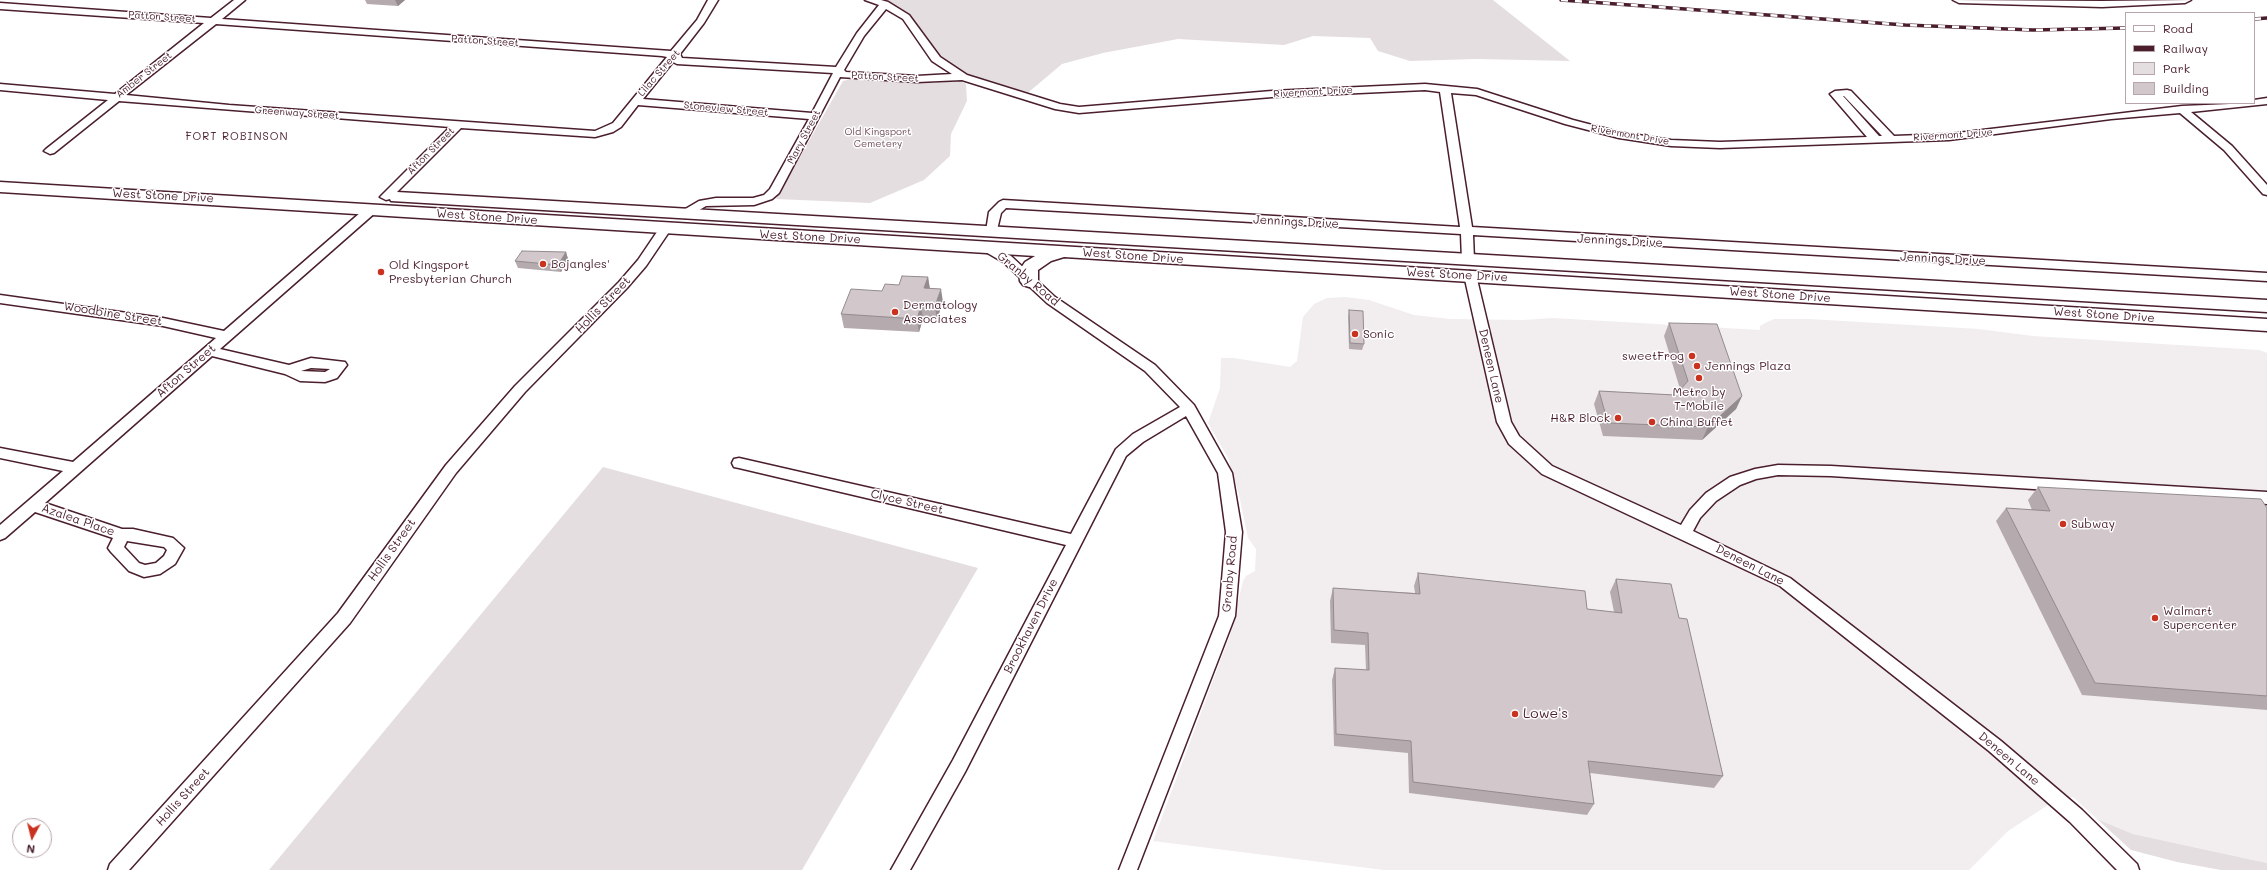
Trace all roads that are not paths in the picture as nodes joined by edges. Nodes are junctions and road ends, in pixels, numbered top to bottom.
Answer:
1 (240, 0) edge
2 (713, 0) edge
3 (870, 0) edge
4 (1959, 0) edge
5 (2185, 0) edge
6 (885, 4) junction
7 (0, 6) edge
8 (213, 21) junction
9 (676, 55) junction
10 (839, 70) junction
11 (963, 77) junction
12 (0, 87) edge
13 (1445, 89) junction
14 (116, 97) junction
15 (2267, 101) edge
16 (635, 102) junction
17 (2255, 102) edge
18 (2237, 104) edge
19 (2182, 109) junction
20 (816, 116) junction
21 (460, 123) junction
22 (595, 134) joint
23 (1891, 139) junction
24 (1876, 140) junction
25 (50, 151) dead end
26 (3, 180) edge
27 (2267, 192) edge
28 (386, 197) junction
29 (486, 202) junction
30 (372, 209) junction
31 (686, 214) junction
32 (494, 218) junction
33 (665, 229) junction
34 (992, 231) junction
35 (1467, 232) junction
36 (988, 248) junction
37 (1070, 252) junction
38 (1469, 268) junction
39 (2267, 277) edge
40 (1029, 281) junction
41 (0, 299) edge
42 (2267, 306) edge
43 (2267, 325) edge
44 (226, 336) junction
45 (210, 351) junction
46 (289, 370) dead end
47 (1189, 408) junction
48 (0, 453) edge
49 (739, 463) dead end
50 (74, 468) junction
51 (2267, 498) edge
52 (33, 505) junction
53 (1684, 533) junction
54 (0, 534) edge
55 (122, 535) dead end
56 (1075, 541) junction
57 (117, 870) edge
58 (900, 870) edge
59 (1128, 870) edge
60 (2130, 870) edge

1 - 8 street, Amber Street
2 - 9 street, Lilac Street
3 - 6 street
4 - 5 main road
6 - 10 street, Mary Street
6 - 11 street
7 - 8 street, Patton Street
8 - 9 street, Patton Street
8 - 14 street, Amber Street
9 - 10 street, Patton Street
9 - 16 street, Lilac Street
10 - 11 street, Patton Street
10 - 20 street, Mary Street
11 - 13 street, Rivermont Drive
12 - 14 street, Greenway Street
13 - 24 street, Rivermont Drive
13 - 35 street, Deneen Lane
14 - 21 street, Greenway Street
14 - 25 street, Amber Street
15 - 17 street
16 - 20 street, Stoneview Street
16 - 22 street, Lilac Street
18 - 19 street, Rivermont Drive
19 - 23 street, Rivermont Drive
19 - 27 street
20 - 31 street, Mary Street
21 - 22 street, Greenway Street
21 - 28 street, Afton Street
23 - 24 street, Rivermont Drive
23 - 24 street
26 - 28 highway, West Stone Drive
26 - 30 highway, West Stone Drive
28 - 29 highway, West Stone Drive
28 - 30 highway
29 - 31 highway, West Stone Drive
29 - 32 highway
30 - 32 highway, West Stone Drive
30 - 44 street, Afton Street
31 - 33 highway
31 - 34 highway, West Stone Drive
32 - 33 highway, West Stone Drive
33 - 36 highway, West Stone Drive
33 - 57 street, Hollis Street
34 - 35 street, Jennings Drive
34 - 36 highway
34 - 38 highway, West Stone Drive
35 - 38 street, Deneen Lane
35 - 39 street, Jennings Drive
36 - 37 highway, West Stone Drive
36 - 40 street, Granby Road
37 - 38 highway, West Stone Drive
37 - 40 highway
38 - 42 highway, West Stone Drive
38 - 43 highway, West Stone Drive
38 - 53 street, Deneen Lane
40 - 47 street, Granby Road
41 - 44 street, Woodbine Street
44 - 45 street, Afton Street
45 - 46 street
45 - 50 street, Afton Street
47 - 56 street, Brookhaven Drive
47 - 59 street, Granby Road
48 - 50 street
49 - 56 street, Clyce Street
50 - 52 street, Afton Street
51 - 53 street
52 - 54 street, Afton Street
52 - 55 street, Azalea Place
53 - 60 street, Deneen Lane
56 - 58 street, Brookhaven Drive

